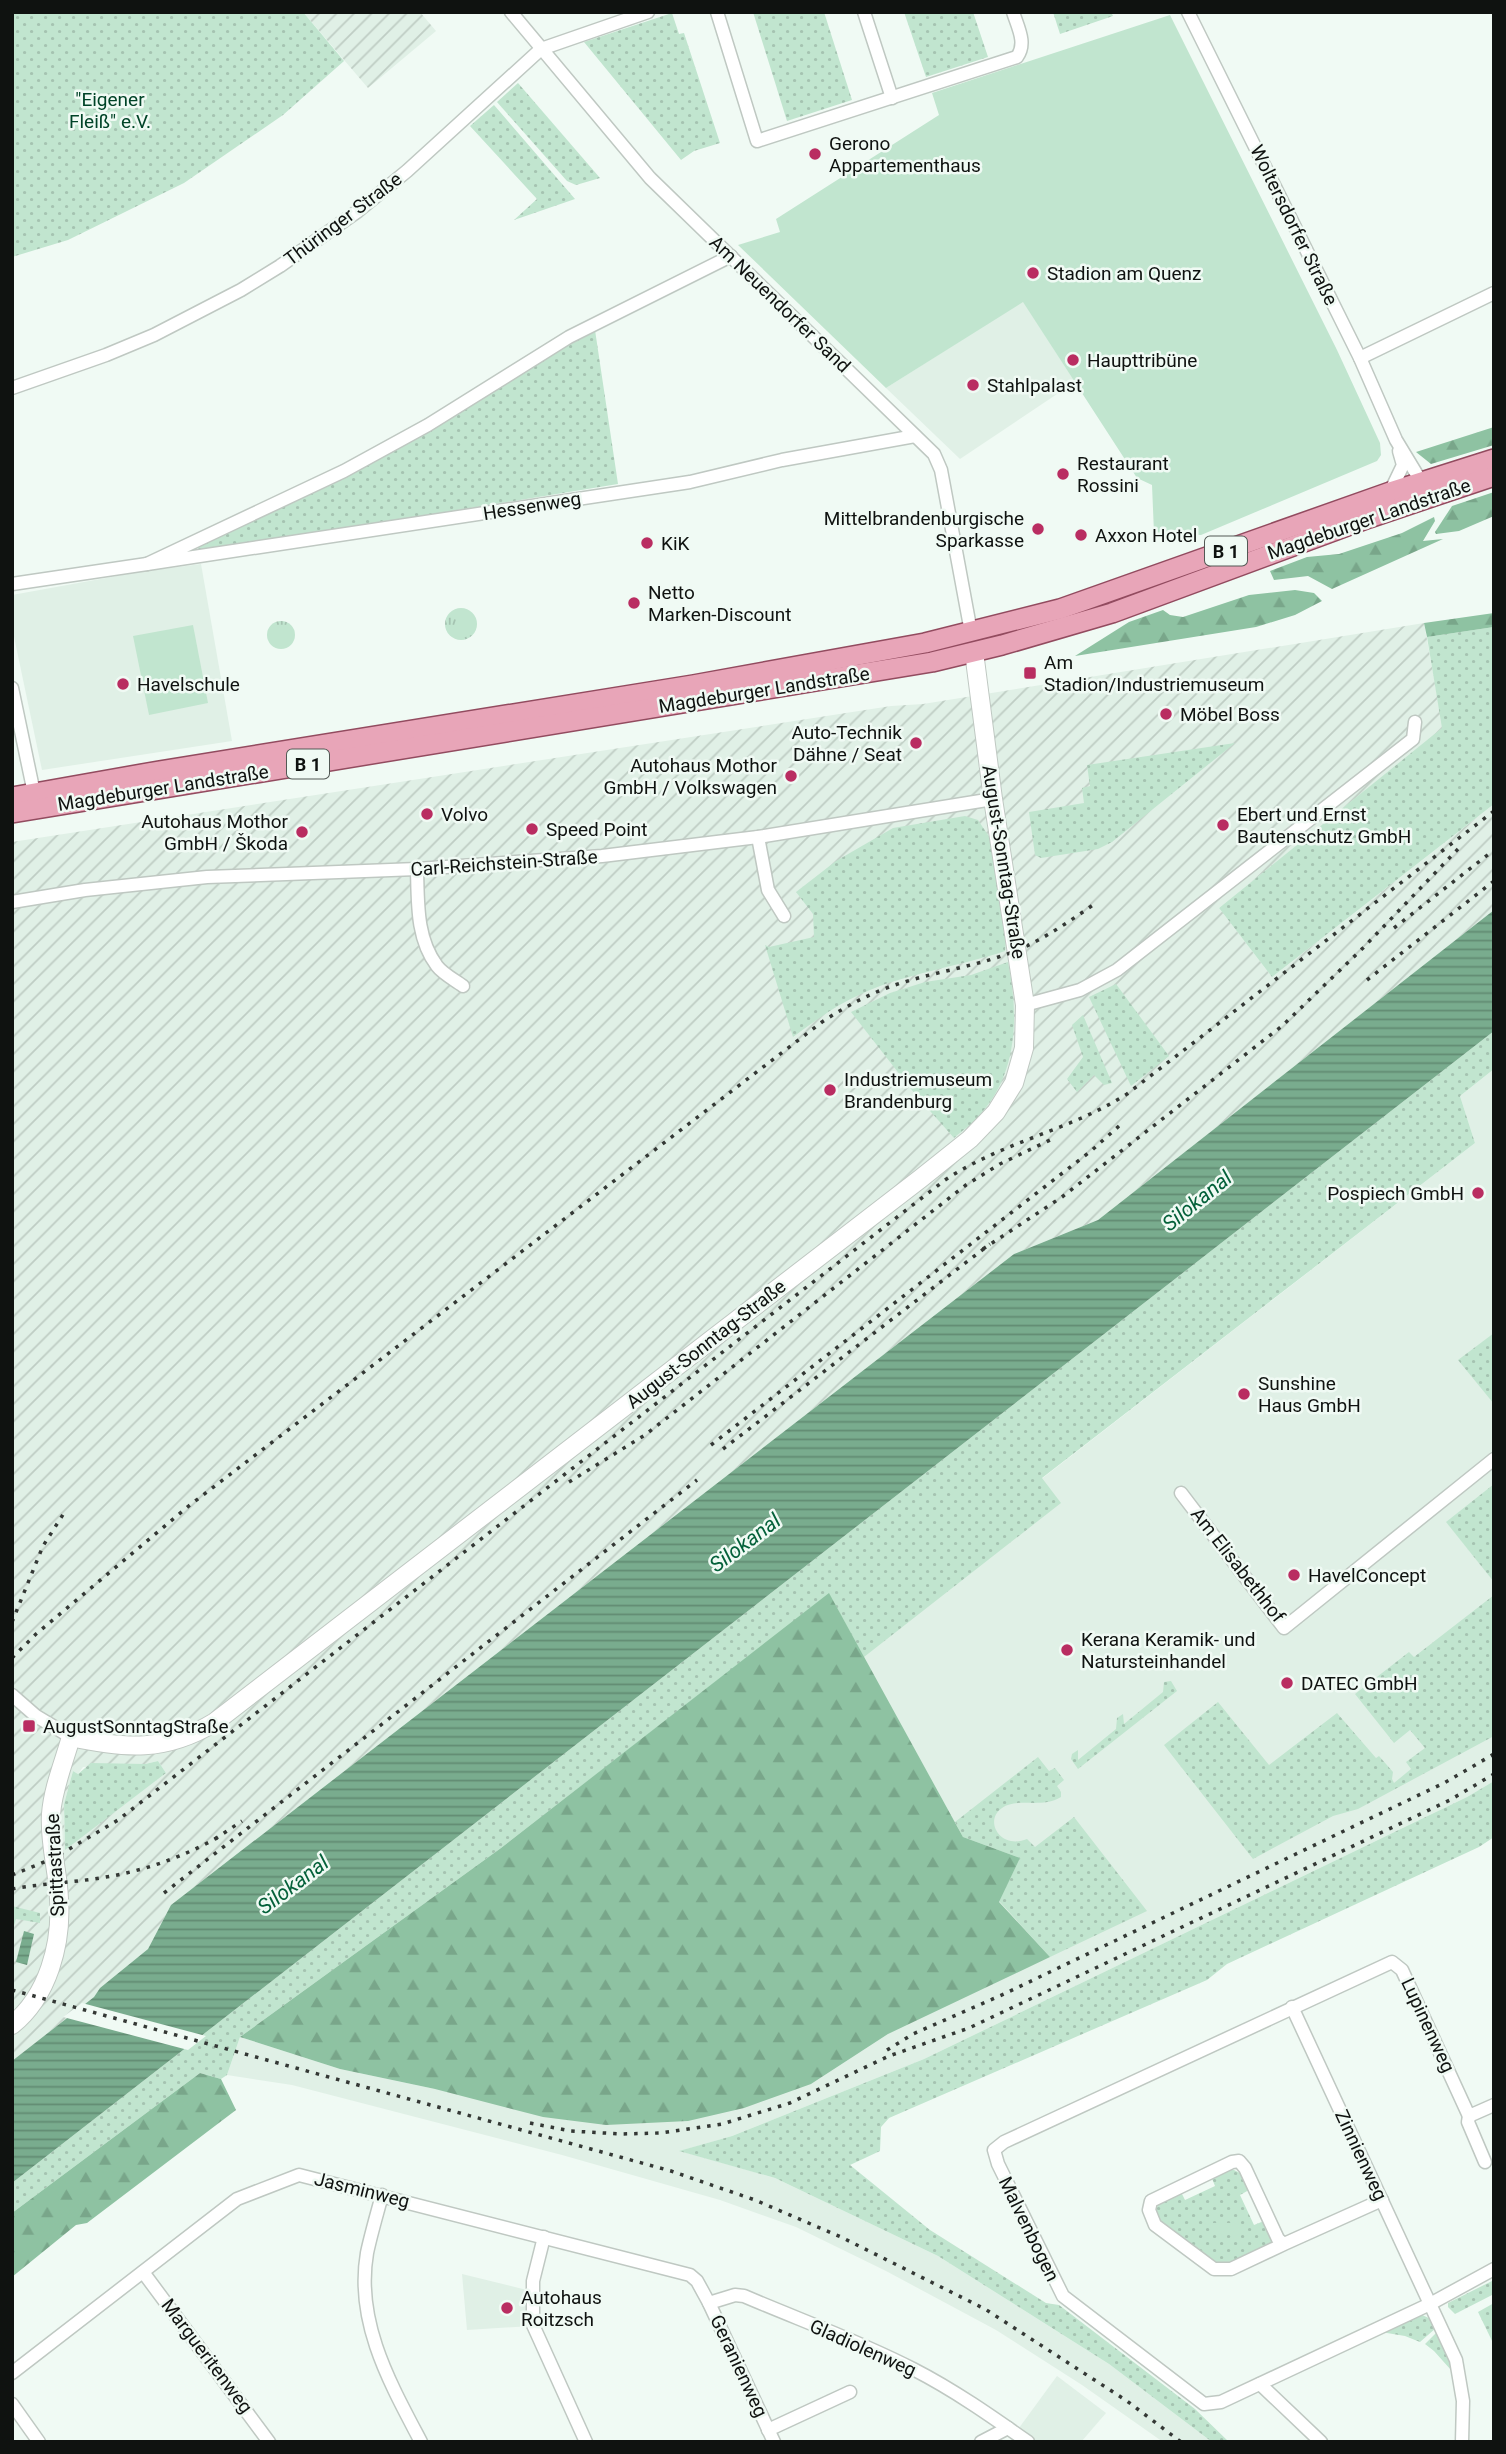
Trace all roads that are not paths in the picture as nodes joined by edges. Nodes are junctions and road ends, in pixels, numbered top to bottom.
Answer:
1 (511, 12) edge
2 (648, 12) edge
3 (717, 12) edge
4 (864, 12) edge
5 (1013, 12) edge
6 (1188, 12) edge
7 (541, 49) junction
8 (892, 98) junction
9 (731, 256) junction
10 (1494, 293) edge
11 (1360, 358) junction
12 (12, 388) edge
13 (915, 436) junction
14 (1396, 440) junction
15 (1494, 458) edge
16 (1494, 475) edge
17 (1426, 490) junction
18 (1390, 492) junction
19 (147, 564) junction
20 (12, 584) edge
21 (971, 632) junction
22 (974, 652) junction
23 (12, 688) edge
24 (1415, 722) dead end
25 (34, 793) junction
26 (12, 797) edge
27 (993, 799) junction
28 (12, 813) edge
29 (758, 837) junction
30 (417, 869) junction
31 (12, 902) edge
32 (784, 916) dead end
33 (463, 986) dead end
34 (1025, 1004) junction
35 (1494, 1459) edge
36 (1181, 1493) dead end
37 (12, 1695) edge
38 (71, 1737) junction
39 (1292, 2007) junction
40 (12, 2025) edge
41 (1494, 2105) edge
42 (1469, 2116) junction
43 (1485, 2162) dead end
44 (382, 2195) junction
45 (1382, 2200) junction
46 (544, 2237) junction
47 (1284, 2244) junction
48 (1494, 2269) edge
49 (143, 2272) junction
50 (709, 2303) junction
51 (1430, 2304) junction
52 (12, 2372) edge
53 (1260, 2384) junction
54 (850, 2392) dead end
55 (12, 2404) edge
56 (1008, 2428) junction
57 (771, 2436) edge
58 (39, 2442) edge
59 (269, 2442) edge
60 (421, 2442) edge
61 (586, 2442) edge
62 (981, 2442) edge
63 (1028, 2442) edge
64 (1321, 2442) edge
65 (1462, 2442) edge

1 - 7 street, Am Neuendorfer Sand
2 - 7 street, Thüringer Straße
3 - 8 street
4 - 8 street
5 - 8 street
6 - 11 street, Woltersdorfer Straße
7 - 9 street, Am Neuendorfer Sand
7 - 12 street, Thüringer Straße
9 - 13 street, Am Neuendorfer Sand
9 - 19 street, Hessenweg
10 - 11 street
11 - 14 street, Woltersdorfer Straße
13 - 19 street, Hessenweg
13 - 21 street, Am Neuendorfer Sand
14 - 17 street, Woltersdorfer Straße
14 - 18 street, Woltersdorfer Straße
15 - 17 main road, Magdeburger Landstraße / B 1
16 - 17 main road, Magdeburger Landstraße / B 1
17 - 18 main road, Magdeburger Landstraße / B 1
17 - 22 main road, Magdeburger Landstraße / B 1
18 - 21 main road, Magdeburger Landstraße / B 1
19 - 20 street, Hessenweg
21 - 22 main road
21 - 25 main road, Magdeburger Landstraße / B 1
22 - 27 street, August-Sonntag-Straße
22 - 28 main road, Magdeburger Landstraße / B 1
23 - 25 street
24 - 34 street
25 - 26 main road, Magdeburger Landstraße / B 1
27 - 29 street, Carl-Reichstein-Straße
27 - 34 street, August-Sonntag-Straße
29 - 30 street, Carl-Reichstein-Straße
29 - 32 street
30 - 31 street, Carl-Reichstein-Straße
30 - 33 street
34 - 38 street, August-Sonntag-Straße
35 - 36 street, Am Elisabethhof
37 - 38 street, August-Sonntag-Straße
38 - 40 street, Spittastraße
39 - 42 street, Lupinenweg
39 - 45 street, Zinnienweg
39 - 53 street, Malvenbogen
41 - 42 street
42 - 43 street, Lupinenweg
44 - 46 street, Jasminweg
44 - 49 street, Jasminweg
44 - 60 street
45 - 47 street
45 - 51 street, Zinnienweg
46 - 50 street, Jasminweg
46 - 61 street
47 - 47 street
48 - 51 street, Malvenbogen
49 - 52 street, Jasminweg
49 - 59 street, Margueritenweg
50 - 56 street, Gladiolenweg
50 - 57 street, Geranienweg
51 - 53 street, Malvenbogen
51 - 65 street, Zinnienweg
53 - 64 street
54 - 57 street, Geranienweg
55 - 58 street
56 - 62 street
56 - 63 street, Gladiolenweg

